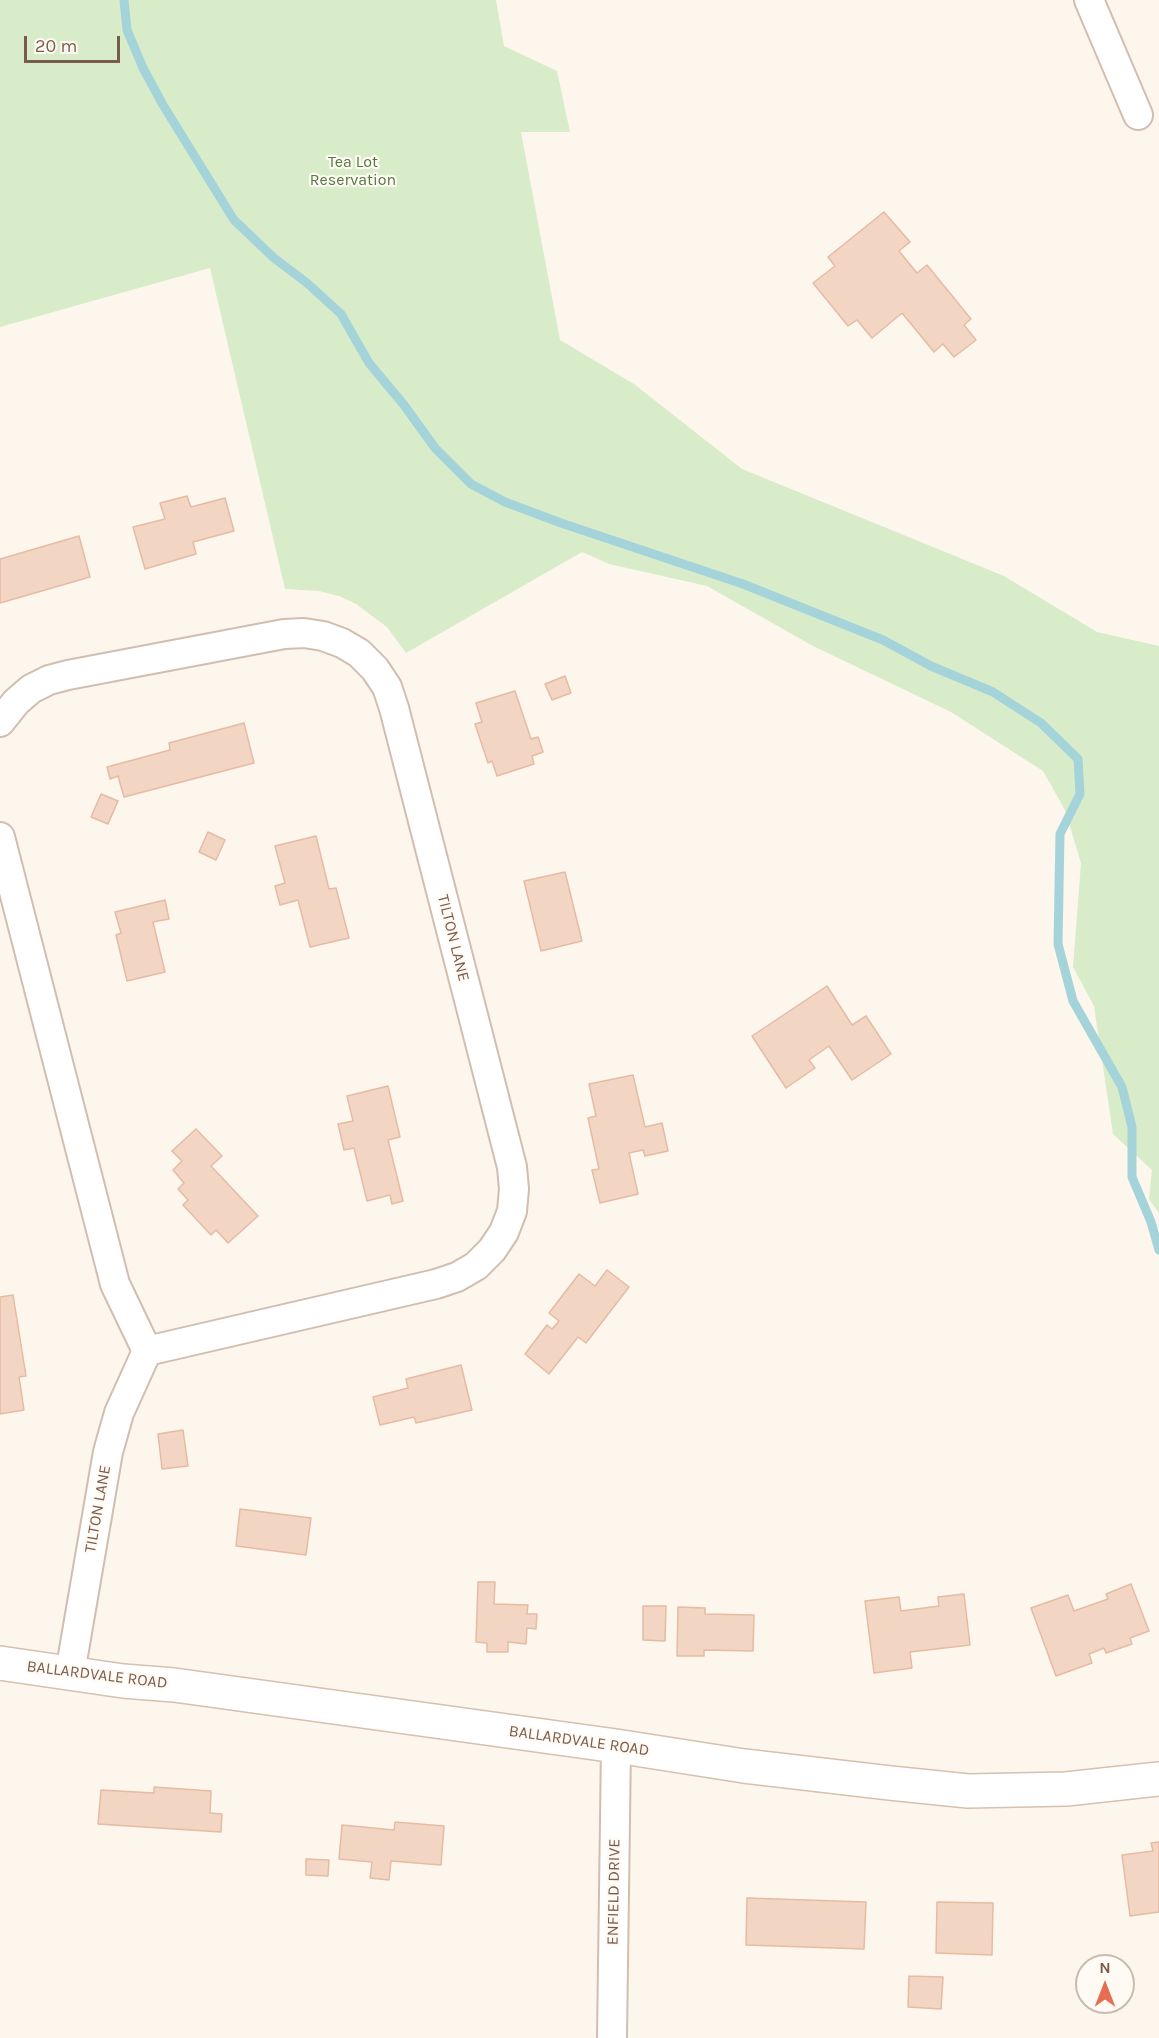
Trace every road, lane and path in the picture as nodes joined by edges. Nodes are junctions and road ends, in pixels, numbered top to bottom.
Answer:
1 (1089, 0) edge
2 (1138, 116) dead end
3 (0, 722) edge
4 (0, 837) edge
5 (147, 1351) junction
6 (0, 1663) edge
7 (70, 1673) junction
8 (616, 1746) junction
9 (1159, 1779) edge
10 (612, 2038) edge

1 - 2 street
3 - 5 street, TILTON LANE
4 - 5 street
5 - 7 street, TILTON LANE
6 - 7 street, BALLARDVALE ROAD
7 - 8 street, BALLARDVALE ROAD
8 - 9 street, BALLARDVALE ROAD
8 - 10 street, ENFIELD DRIVE

